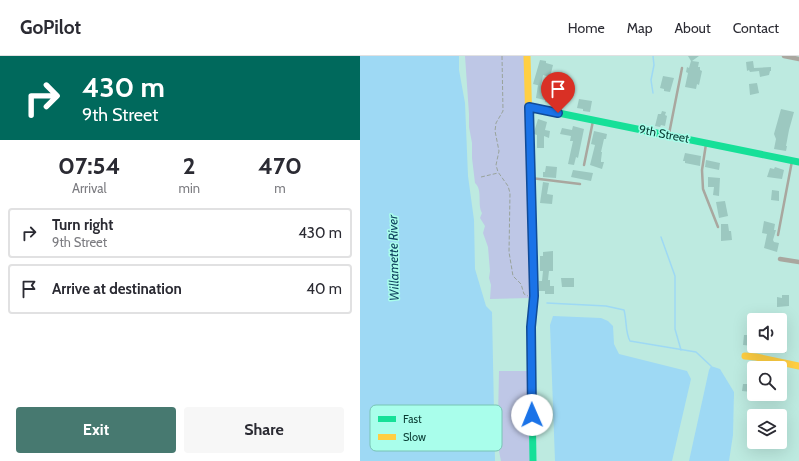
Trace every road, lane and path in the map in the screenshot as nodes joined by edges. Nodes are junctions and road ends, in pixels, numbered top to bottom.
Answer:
1 (502, 56) edge
2 (527, 56) edge
3 (784, 56) edge
4 (799, 59) edge
5 (682, 68) dead end
6 (529, 107) junction
7 (593, 120) junction
8 (668, 135) junction
9 (706, 144) junction
10 (796, 162) edge
11 (584, 165) dead end
12 (498, 172) junction
13 (481, 177) dead end
14 (530, 178) junction
15 (580, 184) dead end
16 (718, 227) dead end
17 (778, 235) dead end
18 (780, 259) dead end
19 (799, 262) edge
20 (534, 296) junction
21 (744, 356) dead end
22 (799, 366) edge
23 (533, 461) edge

1 - 12 path
2 - 6 street
3 - 4 street
5 - 8 lane
6 - 7 street, 9th Street
6 - 14 street
7 - 8 street, 9th Street
7 - 11 lane
8 - 9 street, 9th Street
9 - 10 street, 9th Street
9 - 16 lane
10 - 17 lane
12 - 13 path
12 - 20 path
14 - 15 lane
14 - 20 street
18 - 19 street
20 - 23 street
21 - 22 street

